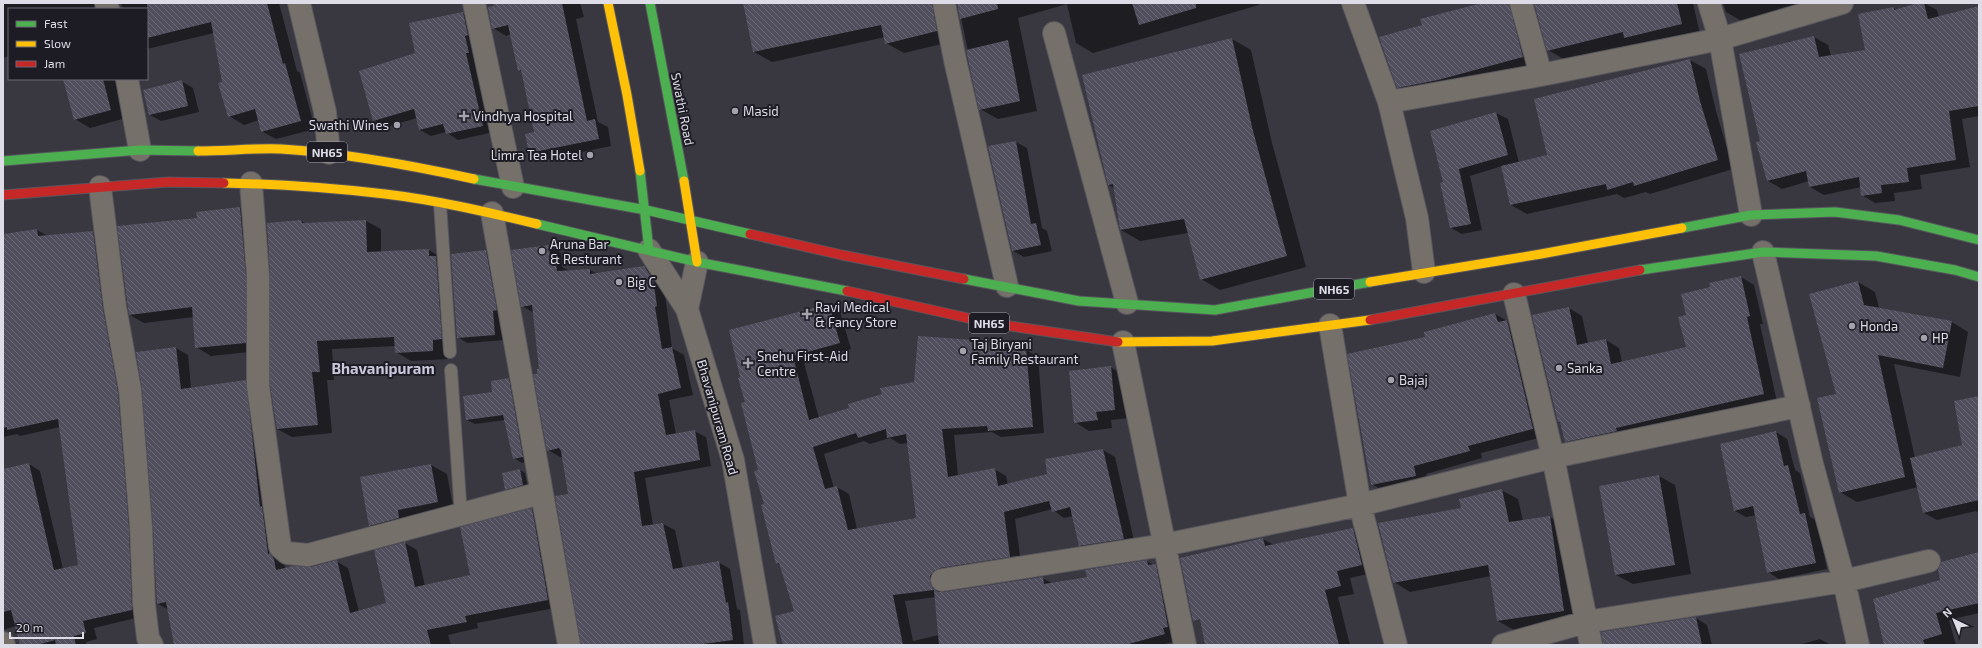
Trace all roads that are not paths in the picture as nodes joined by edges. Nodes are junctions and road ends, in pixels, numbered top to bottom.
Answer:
1 (299, 3) edge
2 (474, 3) edge
3 (608, 3) edge
4 (650, 3) edge
5 (944, 3) edge
6 (1353, 3) edge
7 (1521, 3) edge
8 (1709, 3) edge
9 (1842, 3) edge
10 (1054, 33) dead end
11 (1720, 38) junction
12 (1541, 75) junction
13 (127, 80) edge
14 (1389, 102) junction
15 (140, 150) junction
16 (329, 153) junction
17 (3, 161) edge
18 (251, 183) junction
19 (100, 187) junction
20 (513, 187) junction
21 (3, 195) edge
22 (440, 204) junction
23 (646, 210) junction
24 (492, 213) junction
25 (1751, 215) junction
26 (691, 219) junction
27 (1979, 240) edge
28 (649, 250) junction
29 (1763, 252) junction
30 (697, 262) junction
31 (1424, 272) junction
32 (1979, 277) edge
33 (1007, 286) junction
34 (1514, 294) junction
35 (1127, 303) junction
36 (686, 309) junction
37 (1330, 325) junction
38 (1123, 342) junction
39 (450, 352) dead end
40 (451, 370) dead end
41 (1799, 406) junction
42 (1553, 457) junction
43 (542, 493) junction
44 (1360, 505) junction
45 (461, 515) junction
46 (1164, 545) junction
47 (1929, 561) dead end
48 (942, 580) dead end
49 (1844, 581) junction
50 (1586, 622) junction
51 (152, 645) edge
52 (569, 645) edge
53 (765, 645) edge
54 (1185, 645) edge
55 (1396, 645) edge
56 (1503, 645) edge
57 (1591, 645) edge
58 (1858, 645) edge

1 - 16 street
2 - 20 street
3 - 23 main road
4 - 26 main road, Swathi Road
5 - 33 street
6 - 14 street
7 - 12 street
8 - 11 street
9 - 11 street
10 - 35 street
11 - 12 street
11 - 25 street
12 - 14 street
13 - 15 street
14 - 31 street
15 - 16 main road, NH65
15 - 17 main road, NH65
16 - 20 main road, NH65
18 - 19 main road, NH65
18 - 22 main road, NH65
18 - 45 street
19 - 21 main road, NH65
19 - 51 street
20 - 23 main road, NH65
22 - 24 main road, NH65
22 - 39 lane
23 - 26 main road, NH65
23 - 28 main road
24 - 28 main road, NH65
24 - 43 street
25 - 27 main road, NH65
25 - 31 main road, NH65
26 - 30 main road, Swathi Road
26 - 33 main road, NH65
28 - 30 main road, NH65
28 - 36 street, Bhavanipuram Road
29 - 32 main road, NH65
29 - 34 main road, NH65
29 - 41 street
30 - 36 street
30 - 38 main road, NH65
31 - 35 main road, NH65
33 - 35 main road, NH65
34 - 37 main road, NH65
34 - 42 street
36 - 53 street, Bhavanipuram Road
37 - 38 main road, NH65
37 - 44 street
38 - 46 street
40 - 45 lane
41 - 42 street
41 - 49 street
42 - 44 street
42 - 50 street
43 - 45 street
43 - 52 street
44 - 46 street
44 - 55 street
46 - 48 street
46 - 54 street
47 - 49 street
49 - 50 street
49 - 58 street
50 - 56 street
50 - 57 street

